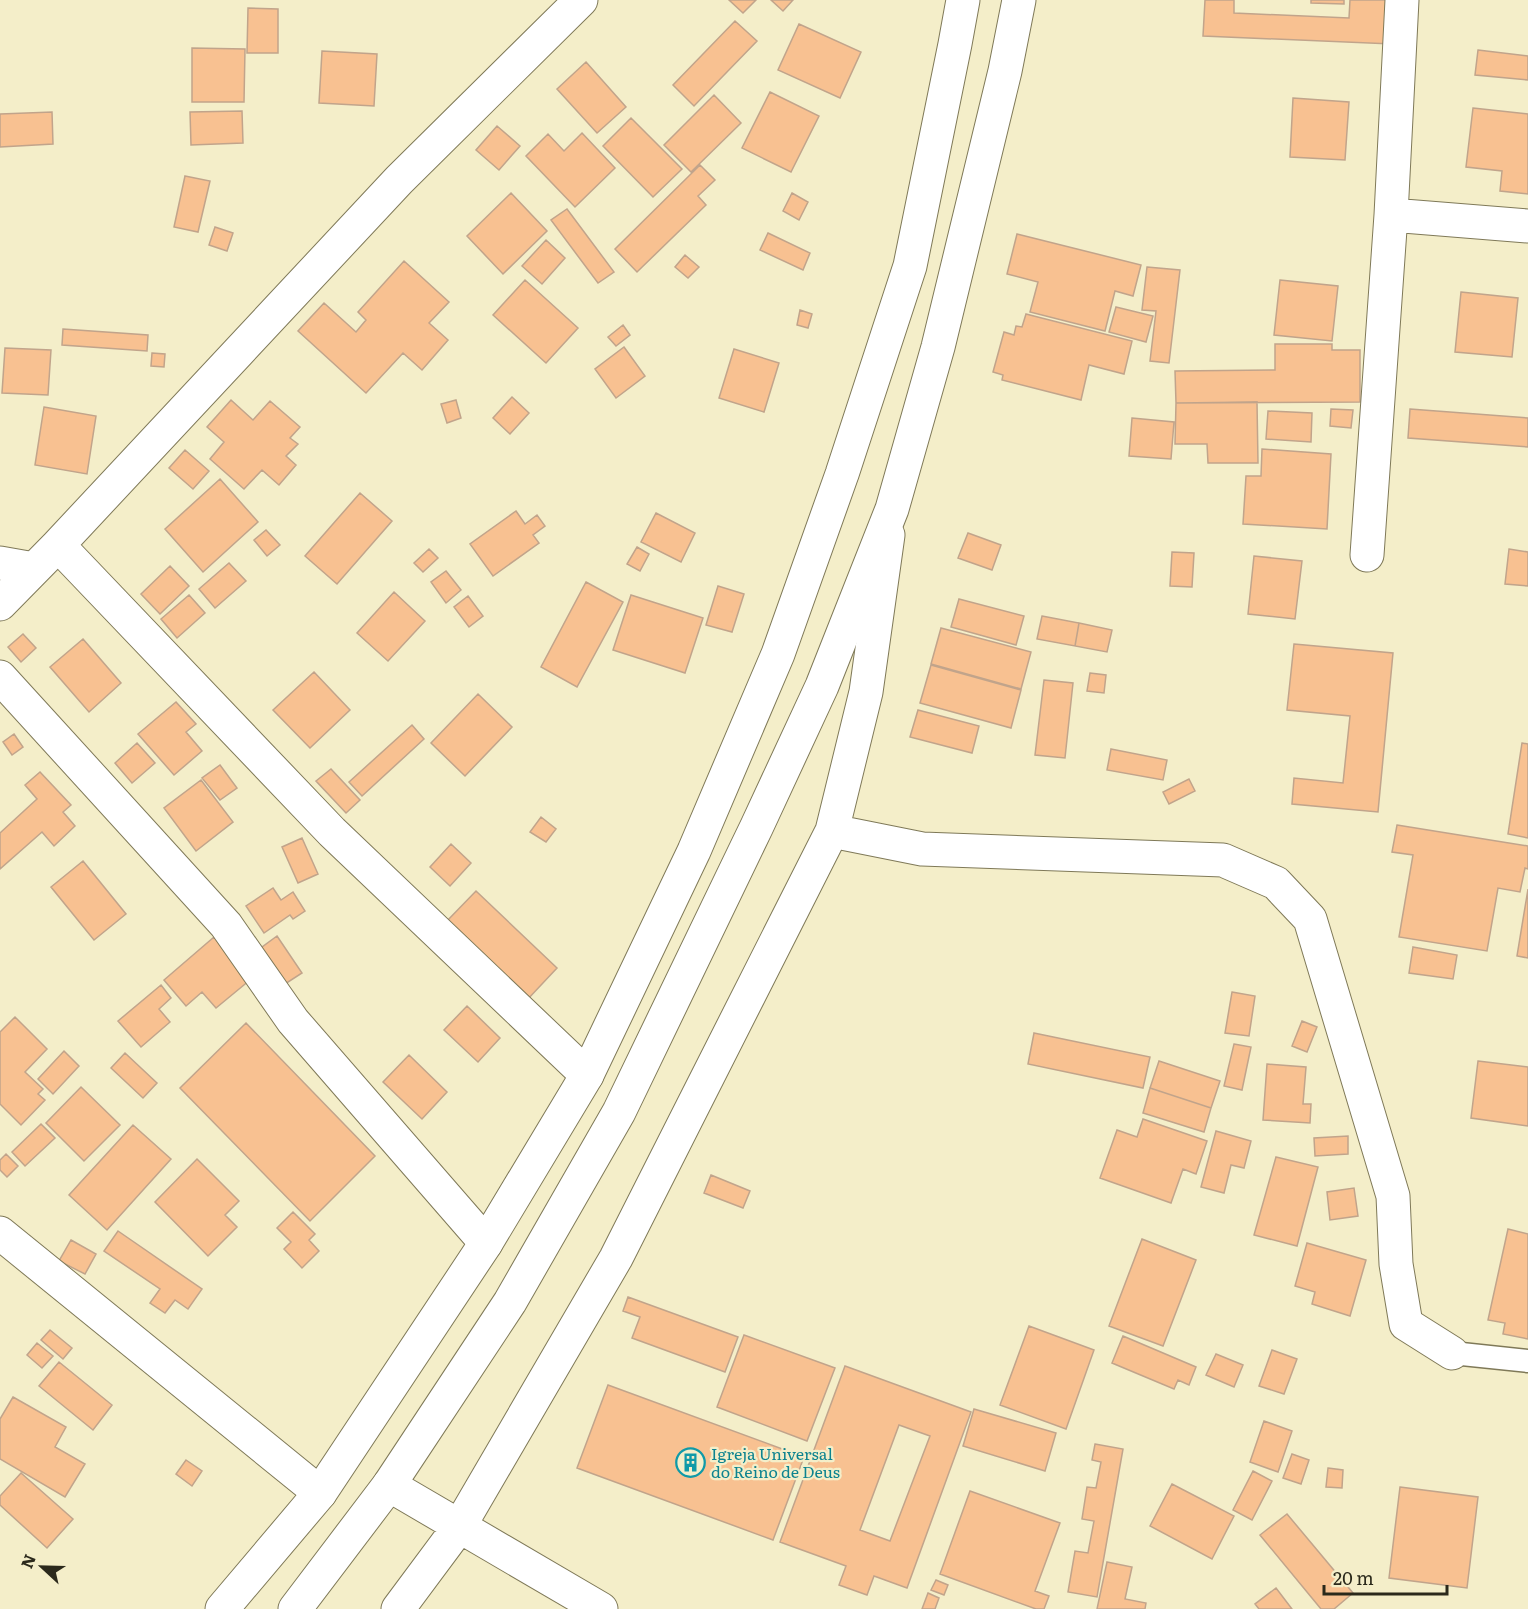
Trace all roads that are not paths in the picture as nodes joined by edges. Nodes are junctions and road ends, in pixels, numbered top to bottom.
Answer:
1 (581, 0) edge
2 (963, 0) edge
3 (1019, 0) edge
4 (1402, 0) edge
5 (1390, 215) junction
6 (1528, 226) edge
7 (892, 509) junction
8 (58, 545) junction
9 (1367, 555) dead end
10 (0, 563) edge
11 (34, 569) junction
12 (0, 604) edge
13 (0, 676) edge
14 (832, 831) junction
15 (587, 1075) junction
16 (0, 1233) edge
17 (486, 1243) junction
18 (1452, 1353) joint
19 (1528, 1361) edge
20 (389, 1485) junction
21 (320, 1493) junction
22 (459, 1527) junction
23 (222, 1609) edge
24 (295, 1609) edge
25 (398, 1609) edge
26 (601, 1609) edge

1 - 8 street
2 - 15 street
3 - 7 street
4 - 5 street
5 - 6 street
5 - 9 street
7 - 14 street
7 - 20 street
8 - 11 street
8 - 15 street
10 - 11 street
11 - 12 street
13 - 17 street
14 - 18 street
14 - 22 street
15 - 17 street
16 - 21 street
17 - 21 street
18 - 19 lane
20 - 22 street
20 - 24 street
21 - 23 street
22 - 25 street
22 - 26 street

